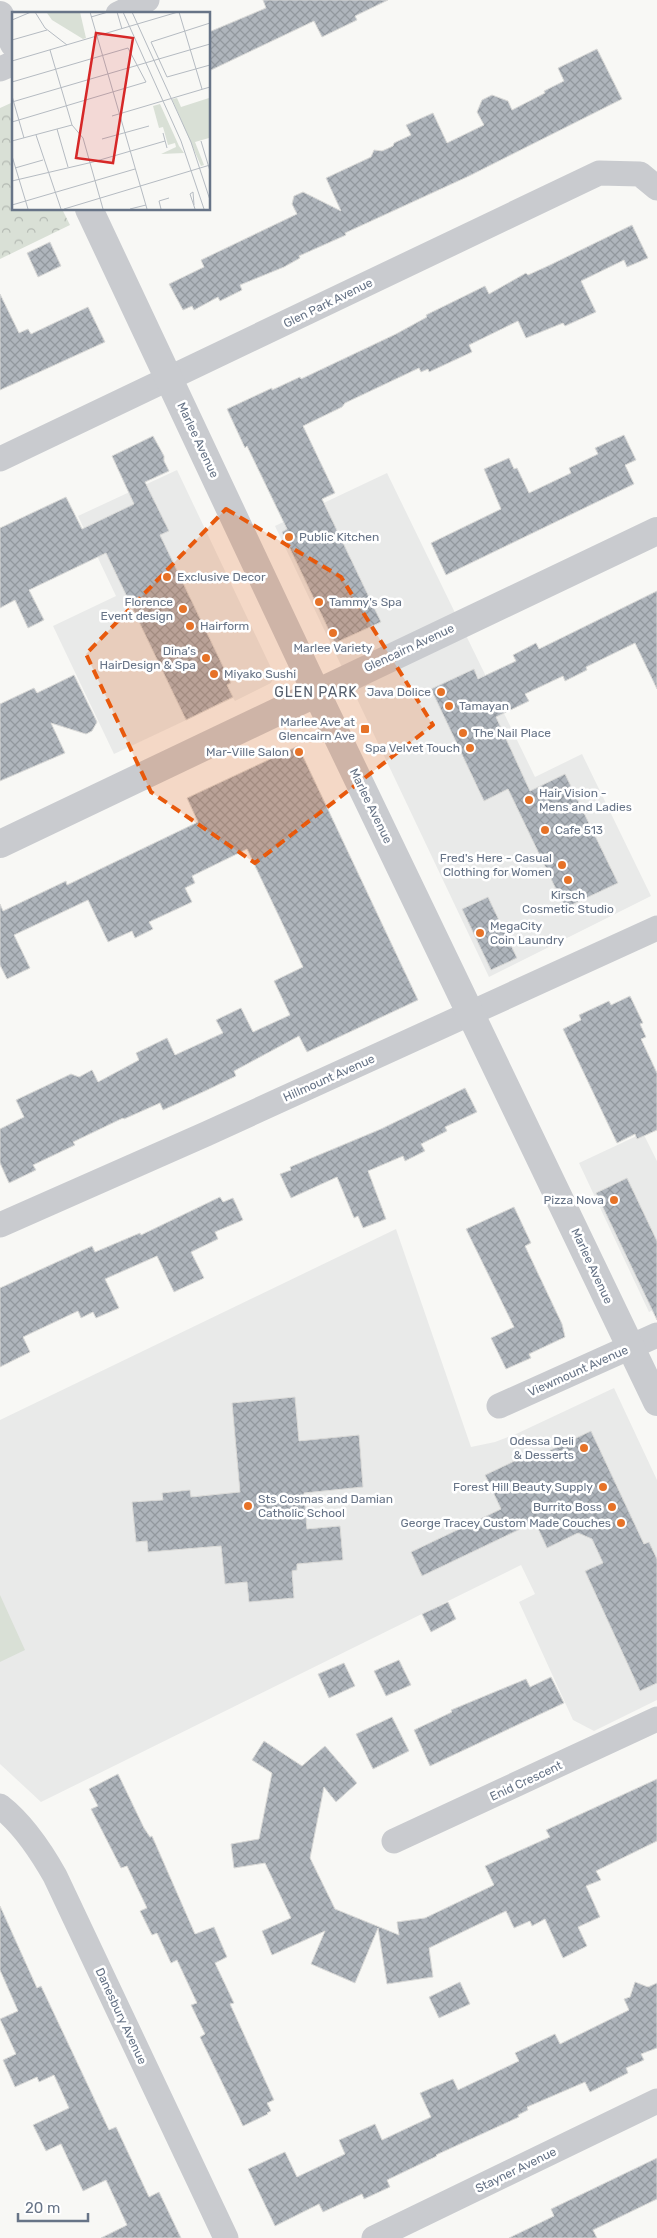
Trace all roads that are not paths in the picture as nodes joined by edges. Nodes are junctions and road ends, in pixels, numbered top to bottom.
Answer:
1 (147, 0) edge
2 (122, 12) edge
3 (0, 15) edge
4 (12, 40) edge
5 (12, 64) edge
6 (0, 69) edge
7 (657, 188) edge
8 (89, 210) edge
9 (170, 378) junction
10 (0, 459) edge
11 (657, 531) edge
12 (316, 692) junction
13 (0, 844) edge
14 (657, 928) edge
15 (472, 1014) junction
16 (0, 1225) edge
17 (657, 1335) edge
18 (631, 1348) junction
19 (657, 1402) edge
20 (499, 1406) dead end
21 (657, 1719) edge
22 (0, 1806) edge
23 (394, 1841) dead end
24 (657, 2101) edge
25 (226, 2238) edge
26 (374, 2238) edge

1 - 2 street
3 - 4 street
5 - 6 street
7 - 9 street, Glen Park Avenue
8 - 9 street, Marlee Avenue
9 - 10 street, Glen Park Avenue
9 - 12 street, Marlee Avenue
11 - 12 street, Glencairn Avenue
12 - 13 street, Glencairn Avenue
12 - 15 street, Marlee Avenue
14 - 15 street, Hillmount Avenue
15 - 16 street, Hillmount Avenue
15 - 18 street, Marlee Avenue
17 - 18 street, Viewmount Avenue
18 - 19 street, Marlee Avenue
18 - 20 street, Viewmount Avenue
21 - 23 street, Enid Crescent
22 - 25 street, Danesbury Avenue
24 - 26 street, Stayner Avenue

